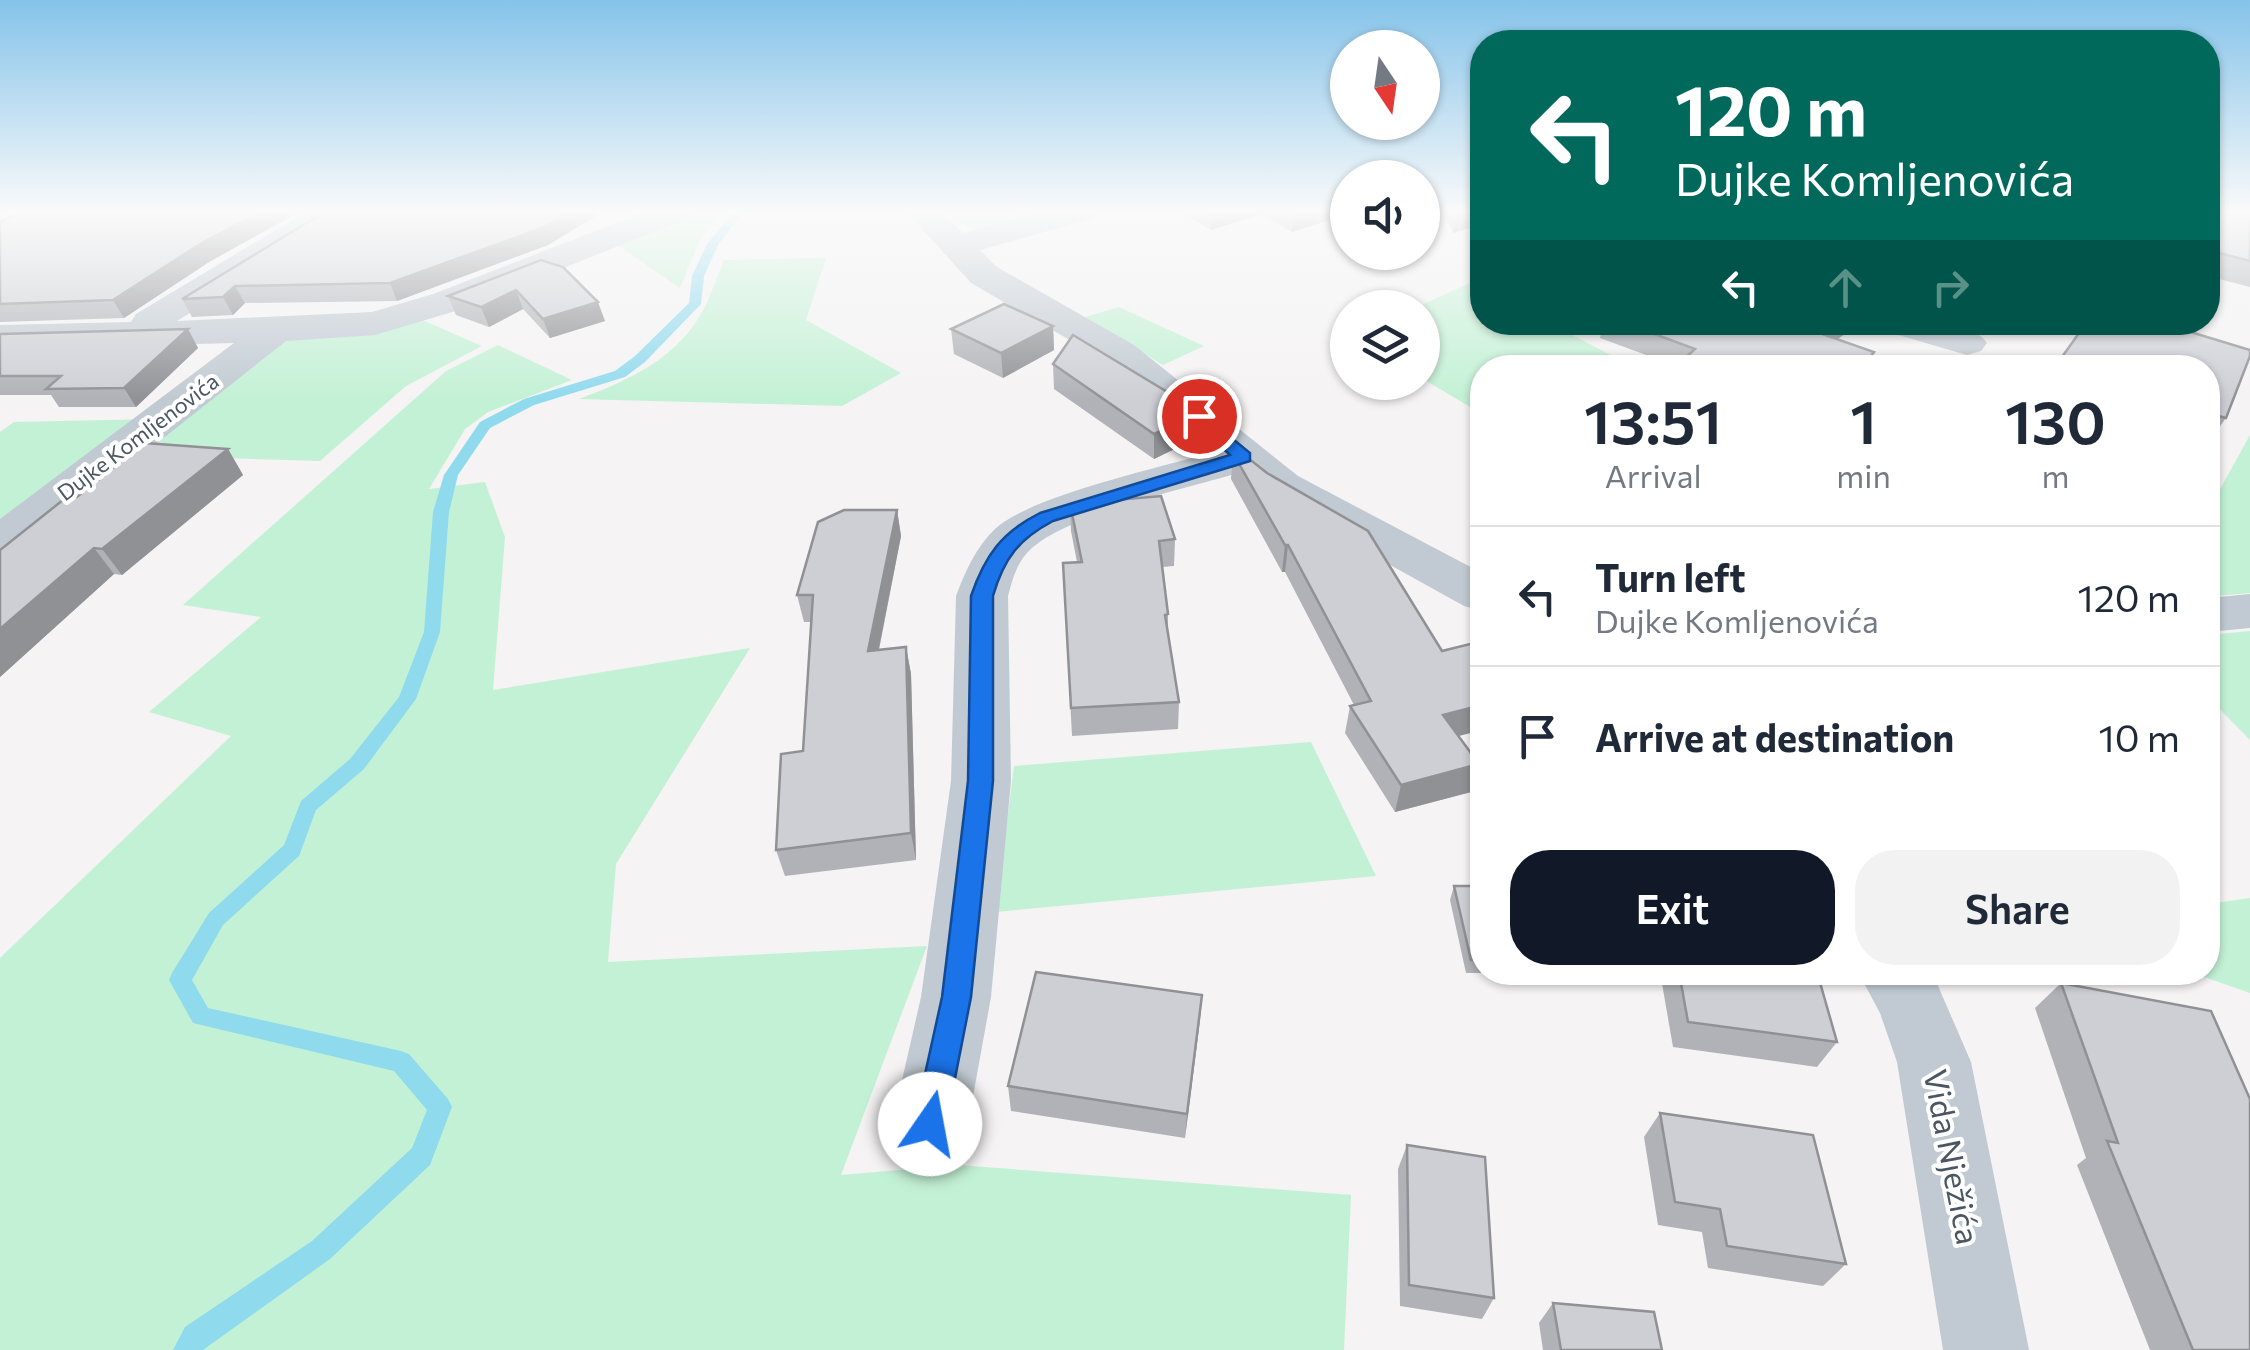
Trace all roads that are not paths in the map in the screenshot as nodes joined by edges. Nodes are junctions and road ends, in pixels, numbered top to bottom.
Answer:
1 (223, 274) edge
2 (512, 274) edge
3 (986, 274) edge
4 (276, 330) junction
5 (133, 334) junction
6 (1919, 335) edge
7 (1984, 335) edge
8 (0, 337) edge
9 (1956, 355) edge
10 (1243, 457) junction
11 (0, 543) edge
12 (1470, 588) edge
13 (2250, 611) edge
14 (2220, 614) edge
15 (1900, 985) edge
16 (930, 1124) dead end
17 (1986, 1350) edge

1 - 5 street
2 - 4 street, Dujke Komljenovića
3 - 10 street
4 - 5 street, Dujke Komljenovića
4 - 11 street, Dujke Komljenovića
5 - 8 street, Dujke Komljenovića
6 - 9 street
7 - 9 street
10 - 12 street
10 - 16 street
13 - 14 street
15 - 17 street, Vida Nježića

